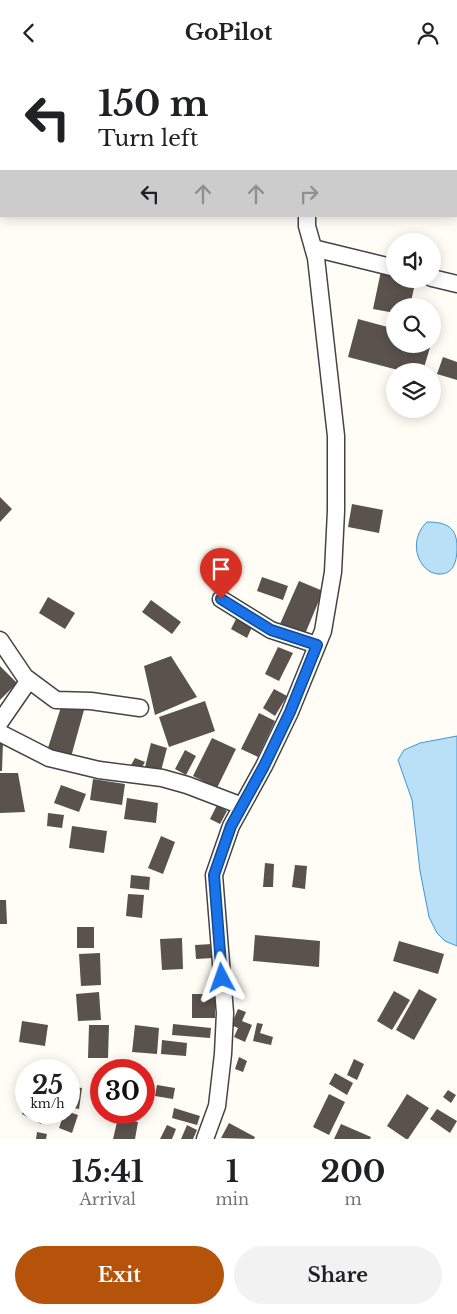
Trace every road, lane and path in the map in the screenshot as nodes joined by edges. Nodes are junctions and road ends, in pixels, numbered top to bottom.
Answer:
1 (306, 217) edge
2 (313, 247) junction
3 (386, 266) edge
4 (441, 280) edge
5 (457, 284) edge
6 (221, 599) dead end
7 (0, 640) edge
8 (317, 645) junction
9 (29, 680) junction
10 (140, 709) dead end
11 (0, 722) edge
12 (0, 733) edge
13 (242, 806) junction
14 (205, 1139) edge

1 - 2 street
2 - 3 street
2 - 8 street
4 - 5 street
6 - 8 street
7 - 9 street
8 - 13 street
9 - 10 street
9 - 11 street
12 - 13 street
13 - 14 street

